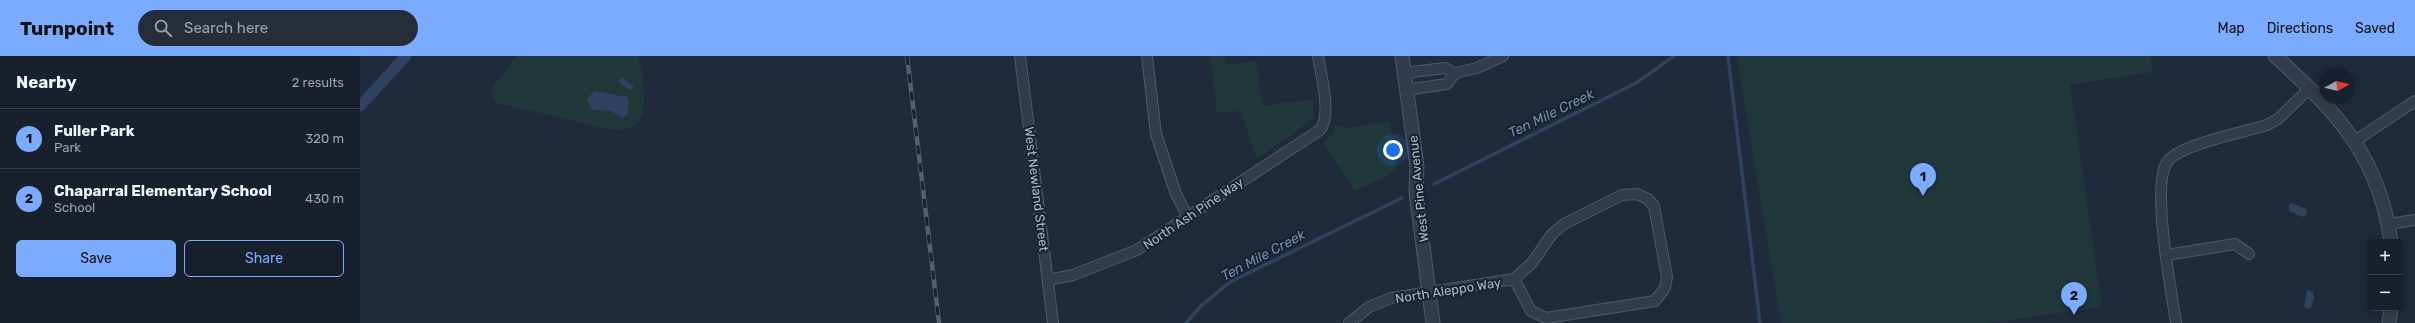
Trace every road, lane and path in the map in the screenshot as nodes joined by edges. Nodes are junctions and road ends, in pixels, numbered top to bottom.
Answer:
1 (1020, 56) edge
2 (1147, 56) edge
3 (1318, 56) edge
4 (1402, 56) edge
5 (1503, 56) edge
6 (2275, 56) edge
7 (1404, 73) junction
8 (1456, 73) junction
9 (2310, 88) junction
10 (1406, 90) junction
11 (2415, 101) edge
12 (2355, 141) junction
13 (1188, 217) junction
14 (2415, 220) edge
15 (2389, 224) junction
16 (2391, 239) edge
17 (2249, 254) dead end
18 (2166, 255) junction
19 (1514, 279) junction
20 (1048, 280) junction
21 (1429, 293) junction
22 (2391, 311) edge
23 (1053, 323) edge
24 (1349, 323) edge
25 (1433, 323) edge
26 (2176, 323) edge
27 (2389, 323) edge

1 - 20 street, West Newland Street
2 - 13 street
3 - 13 street, North Ash Pine Way
4 - 7 street, West Pine Avenue
5 - 8 street
6 - 9 street
7 - 8 street
7 - 10 street, West Pine Avenue
8 - 10 street
9 - 12 street
9 - 18 street
10 - 21 street, West Pine Avenue
11 - 12 street
12 - 15 street
13 - 20 street, North Ash Pine Way
14 - 15 street
15 - 16 street
17 - 18 street
18 - 26 street
19 - 19 street, North Aleppo Way
19 - 21 street, North Aleppo Way
20 - 23 street, West Newland Street
21 - 24 street, North Aleppo Way
21 - 25 street, West Pine Avenue
22 - 27 street

